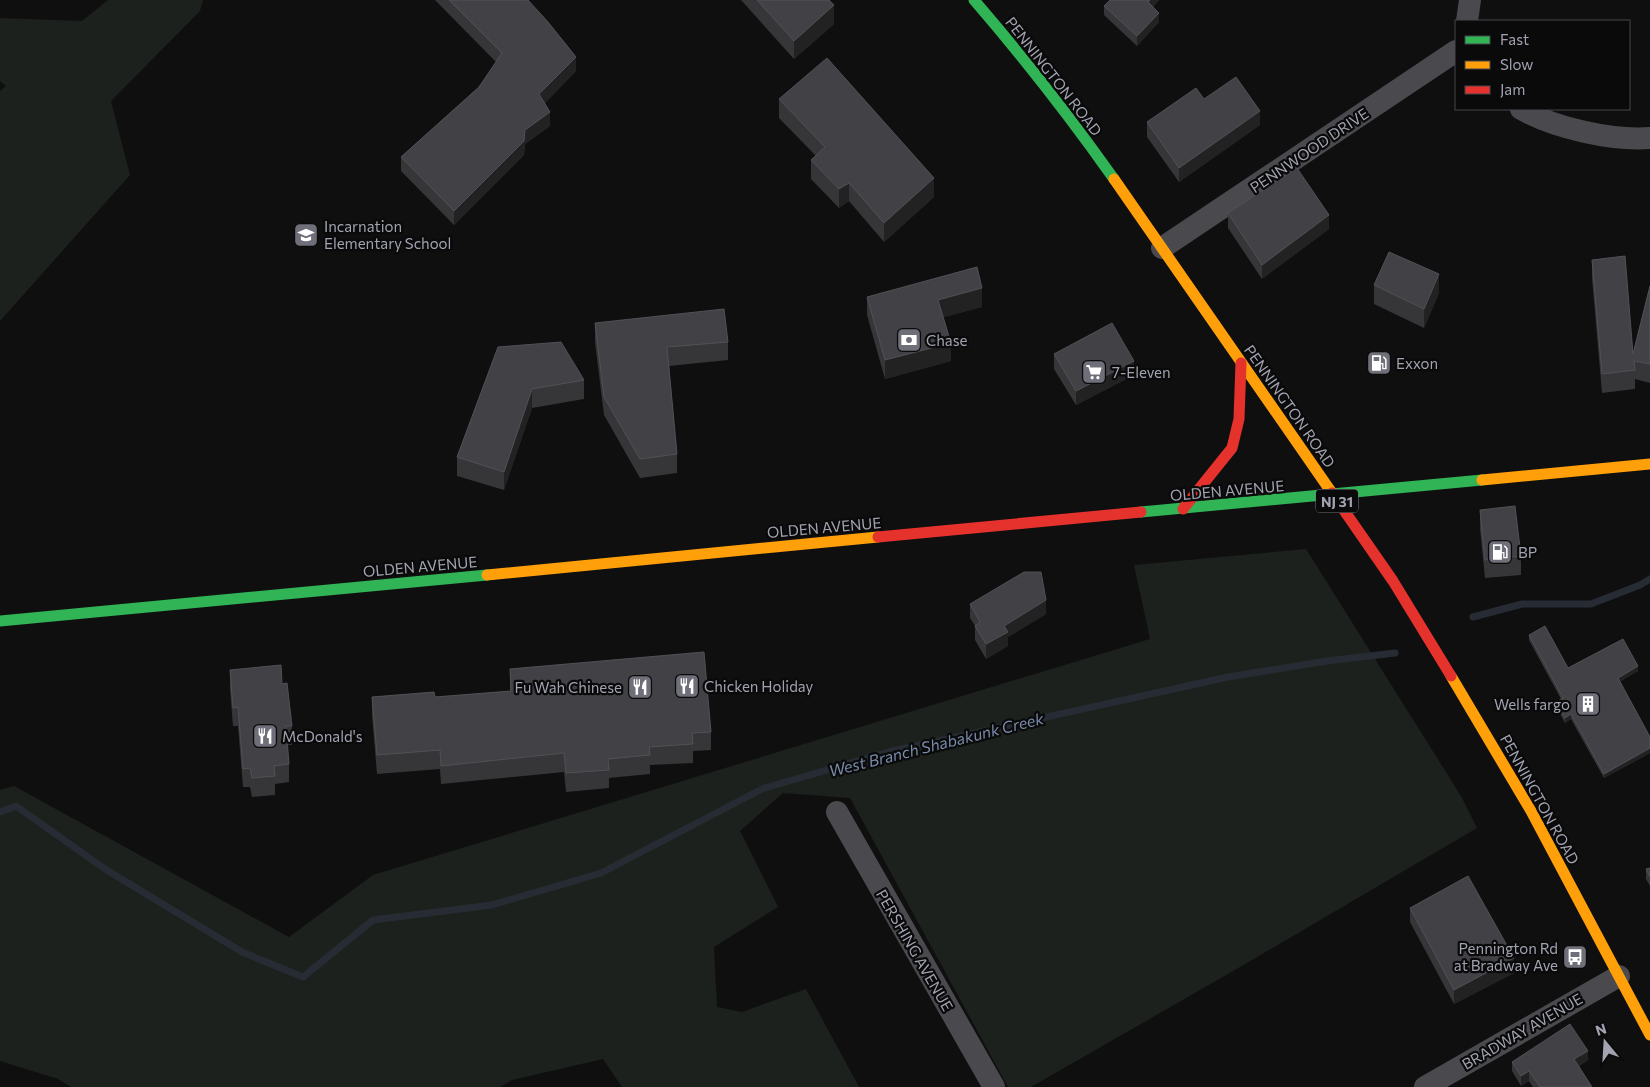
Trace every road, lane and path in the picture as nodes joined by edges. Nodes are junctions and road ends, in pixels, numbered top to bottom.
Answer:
1 (974, 0) edge
2 (1470, 0) edge
3 (1467, 20) edge
4 (1455, 52) edge
5 (1524, 110) edge
6 (1650, 138) edge
7 (1162, 248) junction
8 (1241, 362) junction
9 (1650, 464) edge
10 (1333, 494) junction
11 (1183, 509) junction
12 (0, 620) edge
13 (836, 812) dead end
14 (1619, 976) junction
15 (1650, 1035) edge
16 (994, 1087) edge
17 (1425, 1087) edge

1 - 7 main road, PENNINGTON ROAD / NJ 31
2 - 3 street
4 - 7 street, PENNWOOD DRIVE
5 - 6 street
7 - 8 main road, PENNINGTON ROAD / NJ 31
8 - 10 main road, PENNINGTON ROAD / NJ 31
8 - 11 main road
9 - 10 main road, OLDEN AVENUE
10 - 11 main road, OLDEN AVENUE
10 - 14 main road, PENNINGTON ROAD / NJ 31
11 - 12 main road, OLDEN AVENUE
13 - 16 street, PERSHING AVENUE
14 - 15 main road, PENNINGTON ROAD / NJ 31
14 - 17 street, BRADWAY AVENUE

